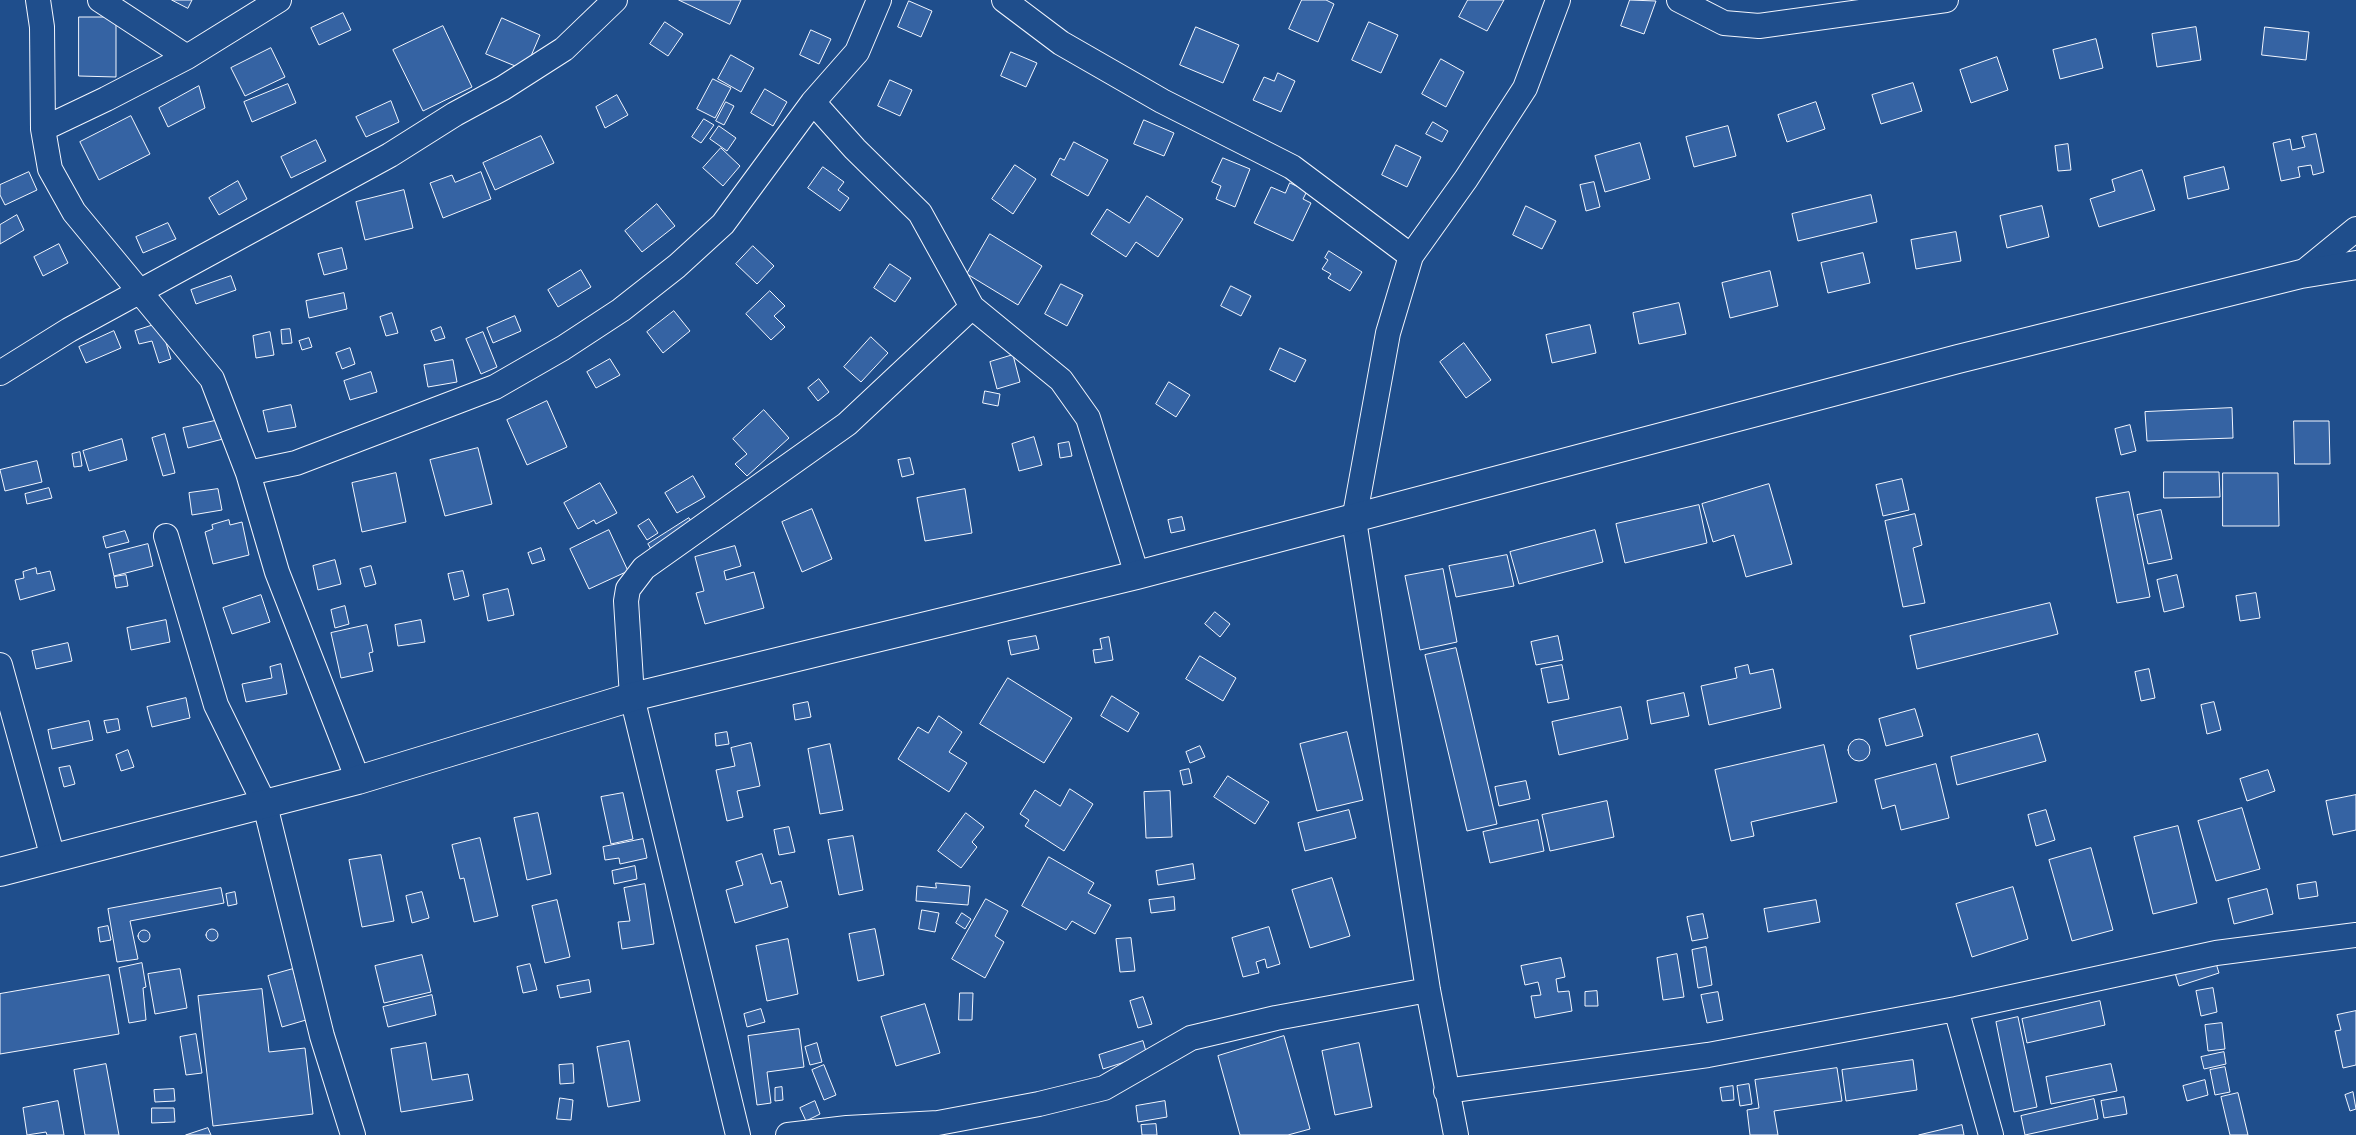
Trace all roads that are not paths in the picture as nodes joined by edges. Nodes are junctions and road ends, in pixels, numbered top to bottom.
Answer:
1 (38, 0) edge
2 (100, 0) edge
3 (279, 0) edge
4 (614, 0) edge
5 (879, 0) edge
6 (1004, 0) edge
7 (1558, 0) edge
8 (1679, 0) edge
9 (1946, 0) edge
10 (187, 57) junction
11 (813, 102) junction
12 (42, 129) junction
13 (2356, 229) edge
14 (1410, 256) junction
15 (2356, 265) edge
16 (2302, 274) junction
17 (140, 292) junction
18 (972, 307) junction
19 (0, 373) edge
20 (248, 473) junction
21 (1354, 520) junction
22 (166, 536) dead end
23 (1138, 575) junction
24 (0, 666) edge
25 (632, 697) junction
26 (358, 780) junction
27 (265, 805) junction
28 (52, 858) junction
29 (0, 872) edge
30 (2356, 936) edge
31 (1428, 990) junction
32 (1956, 1010) junction
33 (1446, 1091) junction
34 (353, 1135) edge
35 (738, 1135) edge
36 (788, 1135) edge
37 (1456, 1135) edge
38 (1991, 1135) edge

1 - 12 street
2 - 10 street
3 - 10 street
4 - 17 street
5 - 11 street
6 - 14 street
7 - 14 street
8 - 9 street
10 - 12 street
11 - 18 street
11 - 20 street
12 - 17 street
13 - 16 street
14 - 21 street
15 - 16 main road
16 - 21 main road
17 - 19 street
17 - 20 street
18 - 23 street
18 - 25 street
20 - 26 street
21 - 23 main road
21 - 31 street
22 - 27 street
23 - 25 main road
24 - 28 street
25 - 26 main road
25 - 35 street
26 - 27 main road
27 - 28 main road
27 - 34 street
28 - 29 main road
30 - 32 street
31 - 33 street
31 - 36 street
32 - 33 street
32 - 38 street
33 - 37 street

